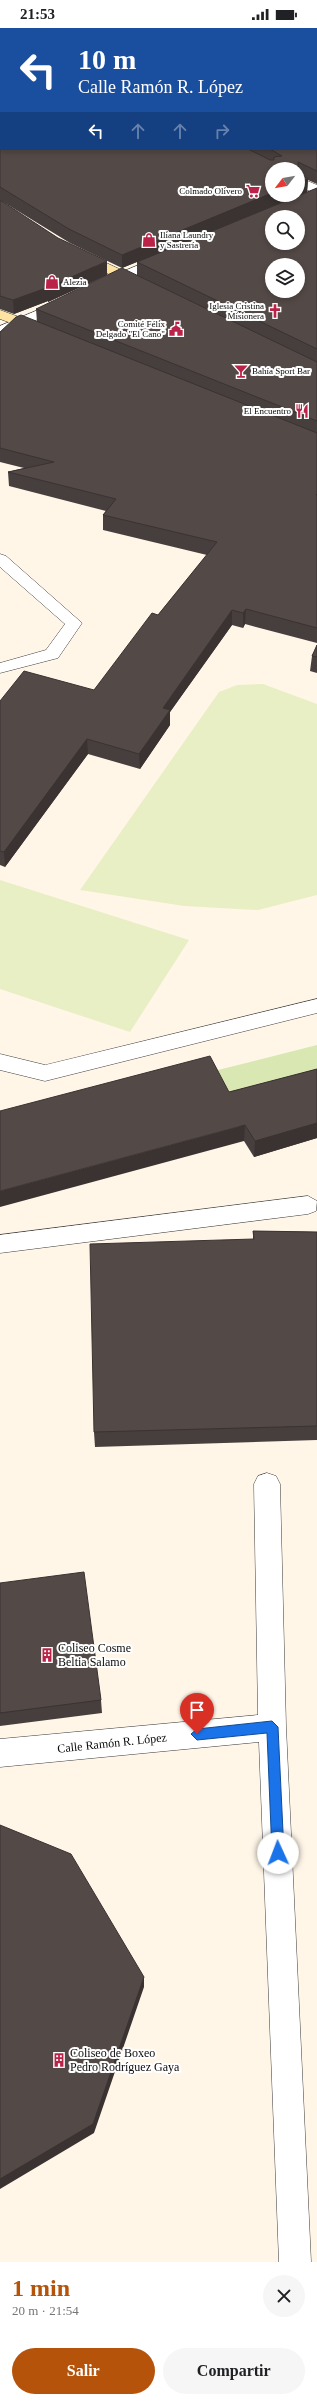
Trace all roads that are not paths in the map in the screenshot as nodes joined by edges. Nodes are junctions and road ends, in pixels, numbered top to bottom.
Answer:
1 (305, 184) edge
2 (317, 190) edge
3 (317, 194) edge
4 (305, 199) edge
5 (71, 250) edge
6 (181, 251) edge
7 (122, 275) junction
8 (94, 289) edge
9 (157, 292) edge
10 (72, 299) edge
11 (0, 314) edge
12 (22, 323) junction
13 (0, 331) edge
14 (52, 335) edge
15 (0, 559) edge
16 (0, 668) edge
17 (317, 1006) edge
18 (0, 1062) edge
19 (308, 1205) dead end
20 (0, 1244) edge
21 (267, 1484) dead end
22 (272, 1727) junction
23 (0, 1754) edge
24 (295, 2262) edge

1 - 2 street
3 - 4 street
5 - 7 main road
6 - 7 street
7 - 8 street
7 - 9 main road
10 - 12 street
11 - 12 main road
12 - 13 street
12 - 14 main road
15 - 16 street
17 - 18 street
19 - 20 street
21 - 22 street
22 - 23 street, Calle Ramón R. López
22 - 24 street

